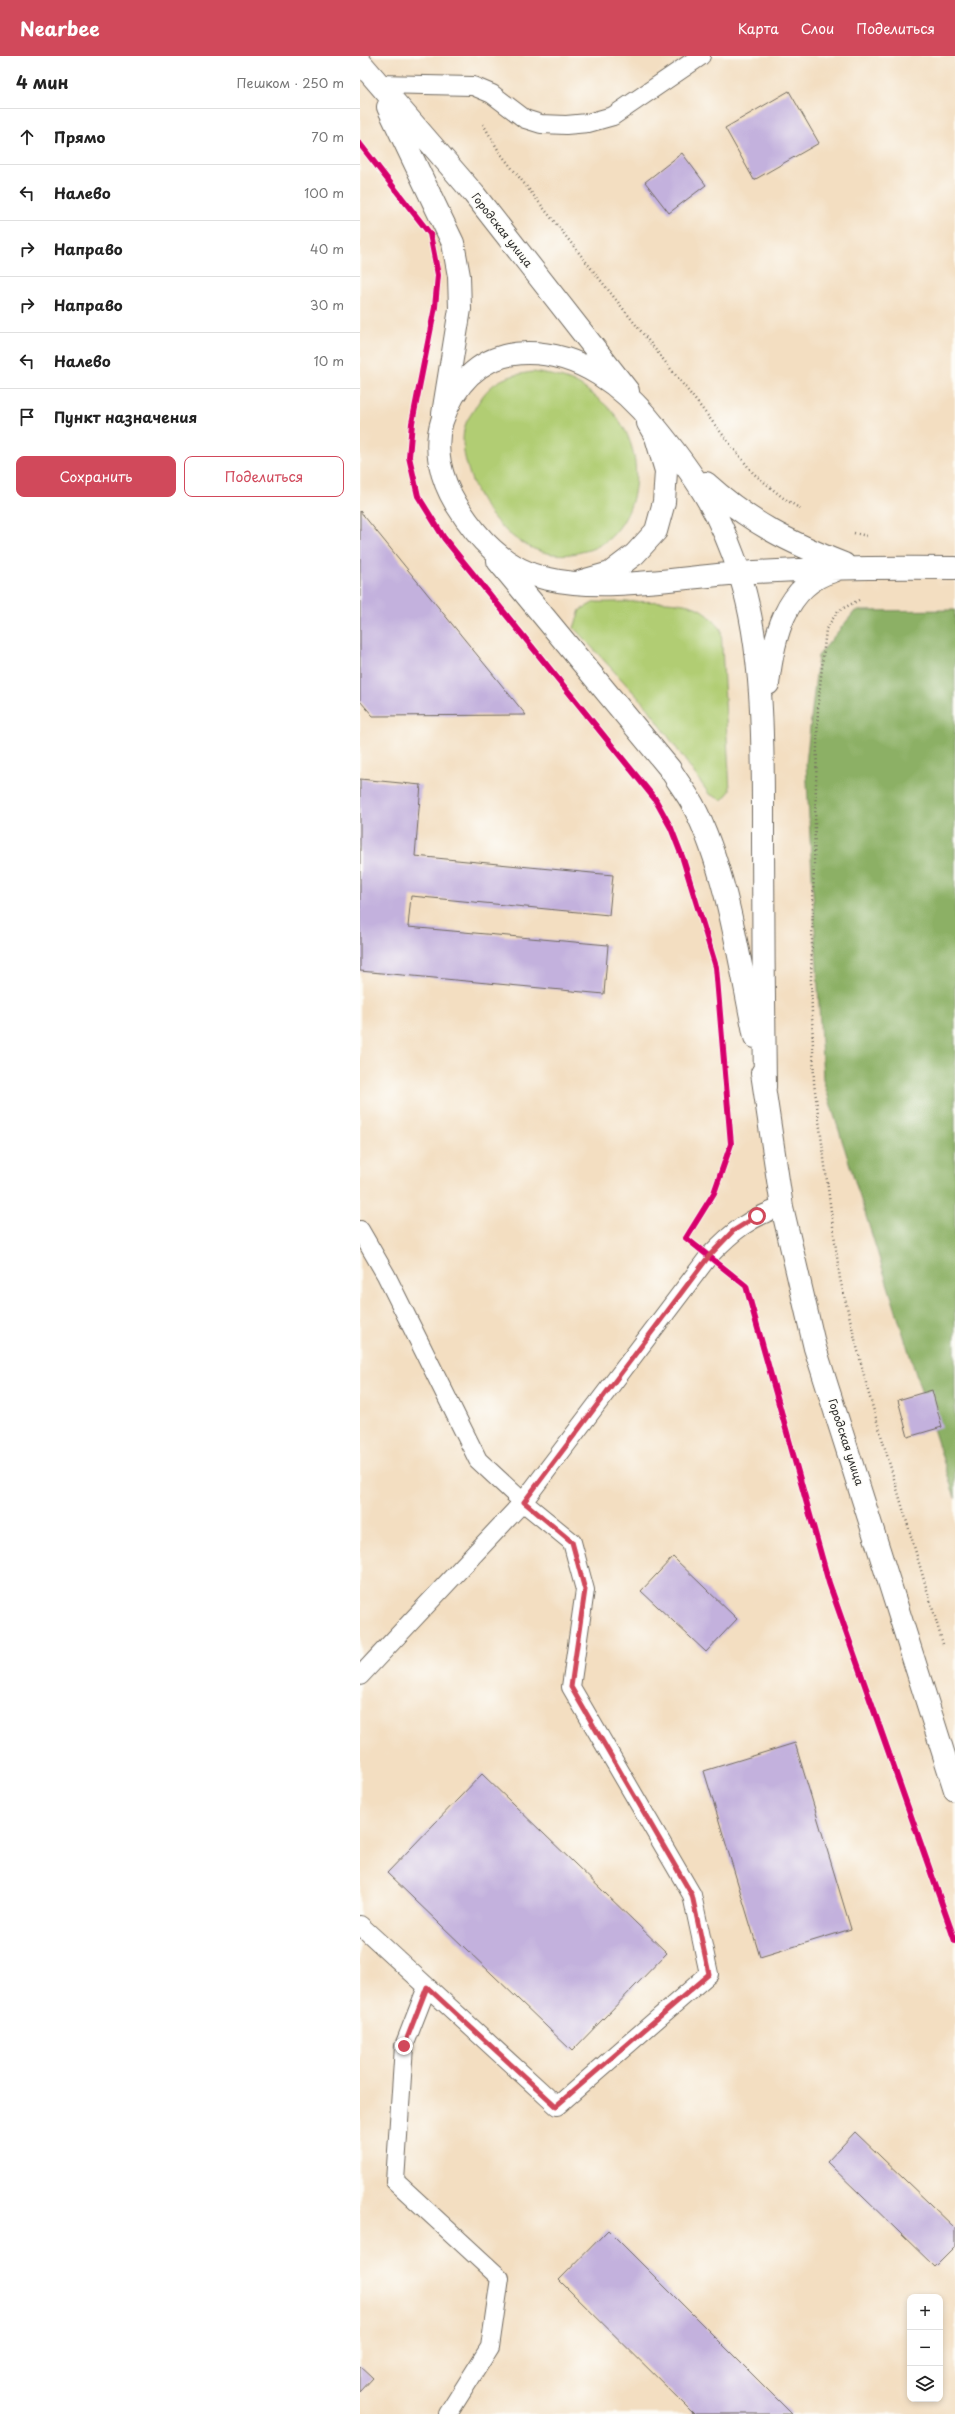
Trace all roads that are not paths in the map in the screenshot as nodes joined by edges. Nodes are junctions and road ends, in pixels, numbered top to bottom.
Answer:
1 (701, 56) edge
2 (360, 62) edge
3 (377, 84) junction
4 (637, 403) junction
5 (441, 424) junction
6 (690, 469) junction
7 (485, 544) junction
8 (851, 567) junction
9 (955, 568) edge
10 (740, 573) junction
11 (575, 583) junction
12 (763, 753) junction
13 (765, 1087) junction
14 (782, 1207) junction
15 (360, 1230) edge
16 (524, 1502) junction
17 (360, 1676) edge
18 (955, 1790) edge
19 (360, 1925) edge
20 (427, 1987) junction
21 (448, 2414) edge

1 - 3 lane
2 - 3 main road, Городская улица
3 - 4 main road, Городская улица
3 - 5 main road
4 - 5 main road
4 - 6 main road
4 - 11 main road
5 - 7 main road
6 - 8 main road
6 - 10 main road
7 - 11 main road
7 - 13 main road
8 - 9 main road
8 - 10 main road
8 - 12 main road
10 - 11 main road
10 - 12 main road
12 - 13 main road
13 - 14 main road, Городская улица
14 - 16 lane
14 - 18 main road, Городская улица
15 - 16 lane
16 - 17 lane
16 - 20 lane
19 - 20 lane
20 - 21 lane

